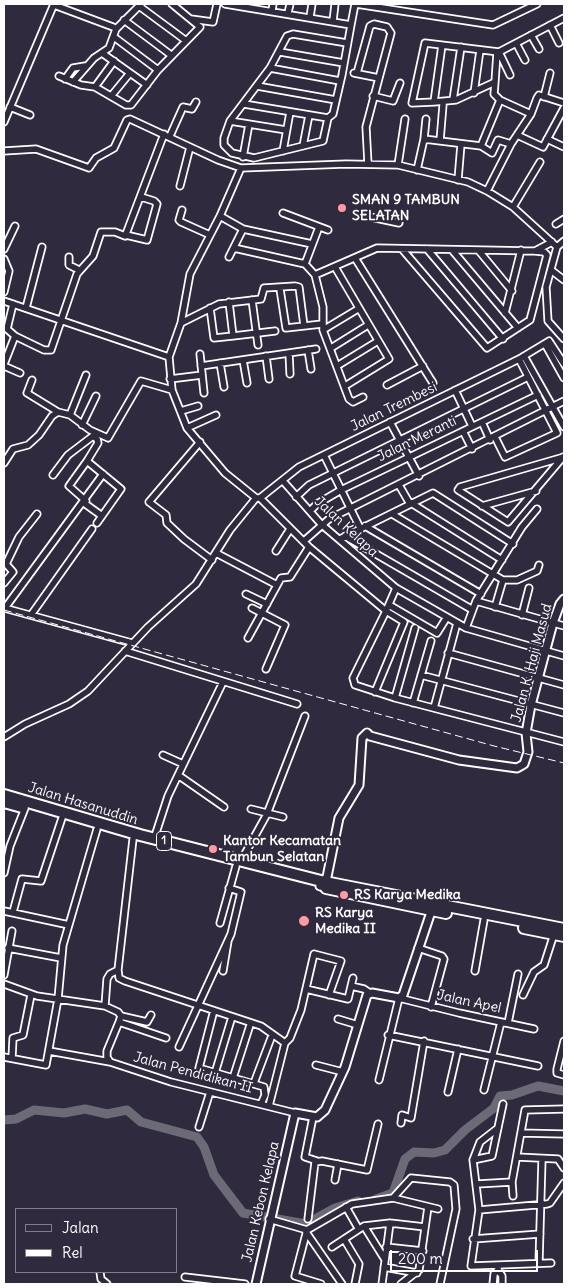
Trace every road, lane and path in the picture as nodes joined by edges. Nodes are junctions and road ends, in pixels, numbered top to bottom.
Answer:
1 (54, 4) edge
2 (172, 4) edge
3 (217, 4) edge
4 (225, 4) edge
5 (273, 4) edge
6 (290, 4) edge
7 (312, 4) edge
8 (335, 4) edge
9 (355, 4) edge
10 (537, 4) edge
11 (140, 5) edge
12 (377, 5) edge
13 (272, 11) junction
14 (288, 13) junction
15 (310, 17) junction
16 (564, 18) edge
17 (190, 19) junction
18 (124, 20) junction
19 (333, 21) junction
20 (213, 22) junction
21 (351, 25) junction
22 (550, 25) junction
23 (200, 26) junction
24 (114, 28) dead end
25 (531, 35) junction
26 (114, 37) junction
27 (185, 40) junction
28 (348, 43) junction
29 (516, 43) junction
30 (559, 43) dead end
31 (442, 45) junction
32 (461, 48) junction
33 (480, 50) junction
34 (539, 50) dead end
35 (280, 52) junction
36 (498, 52) junction
37 (102, 54) junction
38 (171, 55) junction
39 (524, 60) dead end
40 (114, 61) junction
41 (344, 62) junction
42 (85, 66) junction
43 (270, 68) junction
44 (158, 70) junction
45 (130, 73) junction
46 (550, 73) dead end
47 (510, 75) dead end
48 (378, 78) junction
49 (340, 81) junction
50 (73, 82) junction
51 (496, 82) junction
52 (400, 83) dead end
53 (147, 85) junction
54 (257, 86) junction
55 (95, 87) junction
56 (474, 93) junction
57 (112, 95) junction
58 (373, 96) junction
59 (544, 97) junction
60 (336, 100) junction
61 (453, 100) junction
62 (500, 100) junction
63 (196, 102) dead end
64 (434, 102) junction
65 (564, 103) edge
66 (244, 104) junction
67 (443, 105) dead end
68 (10, 107) junction
69 (564, 108) edge
70 (290, 112) junction
71 (531, 114) junction
72 (30, 115) dead end
73 (309, 115) junction
74 (328, 118) junction
75 (404, 119) dead end
76 (426, 119) dead end
77 (230, 121) junction
78 (4, 122) edge
79 (249, 124) junction
80 (286, 130) junction
81 (167, 135) junction
82 (517, 135) junction
83 (424, 139) junction
84 (547, 139) junction
85 (440, 141) junction
86 (461, 144) junction
87 (511, 144) junction
88 (303, 146) junction
89 (481, 146) junction
90 (190, 147) junction
91 (564, 148) edge
92 (4, 151) edge
93 (283, 151) junction
94 (243, 157) junction
95 (540, 162) dead end
96 (368, 164) junction
97 (398, 165) junction
98 (241, 168) junction
99 (418, 170) junction
100 (458, 180) junction
101 (180, 186) dead end
102 (488, 191) junction
103 (141, 197) junction
104 (513, 207) junction
105 (182, 210) dead end
106 (283, 213) dead end
107 (220, 216) junction
108 (366, 216) dead end
109 (564, 219) edge
110 (399, 224) dead end
111 (556, 224) dead end
112 (15, 226) dead end
113 (319, 227) junction
114 (243, 229) junction
115 (328, 230) dead end
116 (126, 235) junction
117 (210, 235) junction
118 (564, 241) edge
119 (552, 242) junction
120 (312, 244) junction
121 (42, 247) dead end
122 (557, 247) junction
123 (234, 248) junction
124 (4, 249) edge
125 (402, 249) junction
126 (427, 249) junction
127 (452, 250) junction
128 (521, 250) junction
129 (535, 250) junction
130 (479, 251) junction
131 (69, 257) dead end
132 (229, 257) dead end
133 (354, 258) junction
134 (4, 259) edge
135 (306, 264) junction
136 (335, 267) junction
137 (79, 270) junction
138 (551, 270) junction
139 (315, 275) junction
140 (564, 280) edge
141 (280, 289) junction
142 (512, 291) junction
143 (4, 292) edge
144 (252, 300) junction
145 (4, 301) edge
146 (229, 302) junction
147 (13, 304) junction
148 (26, 308) junction
149 (210, 308) junction
150 (358, 309) junction
151 (505, 313) junction
152 (61, 319) junction
153 (181, 323) junction
154 (368, 325) junction
155 (304, 326) junction
156 (323, 327) junction
157 (518, 328) junction
158 (275, 331) dead end
159 (256, 333) junction
160 (15, 336) junction
161 (234, 336) junction
162 (503, 339) junction
163 (564, 339) edge
164 (378, 341) junction
165 (258, 345) dead end
166 (549, 346) junction
167 (331, 348) junction
168 (316, 349) dead end
169 (308, 350) junction
170 (289, 353) junction
171 (200, 354) dead end
172 (266, 356) junction
173 (169, 357) junction
174 (522, 357) junction
175 (243, 360) junction
176 (220, 364) junction
177 (4, 365) edge
178 (201, 366) junction
179 (337, 366) junction
180 (423, 366) junction
181 (563, 367) edge
182 (311, 370) dead end
183 (20, 373) dead end
184 (290, 374) dead end
185 (86, 375) dead end
186 (202, 375) junction
187 (528, 377) junction
188 (564, 378) edge
189 (170, 379) junction
190 (32, 380) dead end
191 (269, 380) dead end
192 (247, 383) dead end
193 (433, 383) dead end
194 (345, 386) junction
195 (387, 386) dead end
196 (224, 387) dead end
197 (172, 390) junction
198 (455, 390) junction
199 (204, 393) dead end
200 (538, 395) junction
201 (96, 396) dead end
202 (364, 397) dead end
203 (564, 401) edge
204 (198, 406) dead end
205 (464, 408) junction
206 (550, 409) junction
207 (181, 411) junction
208 (58, 412) junction
209 (70, 415) junction
210 (216, 416) dead end
211 (390, 422) junction
212 (482, 422) junction
213 (82, 424) junction
214 (472, 426) junction
215 (564, 427) edge
216 (187, 428) junction
217 (463, 431) junction
218 (493, 438) junction
219 (400, 440) junction
220 (200, 442) junction
221 (472, 449) junction
222 (324, 455) junction
223 (409, 457) junction
224 (564, 457) edge
225 (87, 461) junction
226 (4, 463) edge
227 (333, 473) junction
228 (104, 474) junction
229 (53, 475) dead end
230 (419, 476) junction
231 (282, 481) junction
232 (399, 486) junction
233 (341, 490) junction
234 (536, 491) junction
235 (296, 497) junction
236 (258, 498) junction
237 (85, 502) junction
238 (410, 503) junction
239 (482, 506) junction
240 (537, 509) dead end
241 (351, 510) junction
242 (310, 511) junction
243 (37, 514) dead end
244 (392, 514) junction
245 (102, 516) junction
246 (97, 523) dead end
247 (322, 524) junction
248 (363, 527) junction
249 (92, 529) dead end
250 (290, 529) junction
251 (342, 538) junction
252 (304, 541) junction
253 (513, 544) junction
254 (309, 547) junction
255 (276, 551) dead end
256 (216, 553) junction
257 (212, 560) junction
258 (502, 560) junction
259 (539, 565) dead end
260 (492, 576) junction
261 (503, 580) junction
262 (4, 583) edge
263 (277, 585) junction
264 (396, 588) junction
265 (529, 588) dead end
266 (246, 594) dead end
267 (481, 594) junction
268 (564, 600) edge
269 (476, 601) dead end
270 (267, 604) junction
271 (495, 607) junction
272 (4, 608) edge
273 (252, 608) dead end
274 (388, 608) junction
275 (471, 609) junction
276 (31, 615) junction
277 (262, 615) junction
278 (522, 615) junction
279 (447, 617) junction
280 (457, 623) junction
281 (553, 623) junction
282 (564, 626) edge
283 (415, 628) dead end
284 (466, 628) junction
285 (248, 638) dead end
286 (431, 641) dead end
287 (132, 643) junction
288 (546, 651) junction
289 (125, 652) junction
290 (448, 653) junction
291 (564, 656) edge
292 (266, 669) dead end
293 (420, 675) junction
294 (539, 679) junction
295 (441, 681) junction
296 (222, 682) junction
297 (564, 685) edge
298 (375, 692) junction
299 (395, 698) junction
300 (413, 703) junction
301 (297, 704) dead end
302 (531, 706) junction
303 (434, 708) junction
304 (564, 713) edge
305 (305, 716) dead end
306 (526, 733) junction
307 (4, 737) edge
308 (564, 742) edge
309 (163, 755) dead end
310 (183, 764) junction
311 (178, 775) junction
312 (4, 795) edge
313 (4, 802) edge
314 (224, 807) dead end
315 (25, 808) junction
316 (251, 809) dead end
317 (268, 814) junction
318 (283, 817) dead end
319 (62, 818) junction
320 (96, 829) junction
321 (133, 839) junction
322 (154, 839) junction
323 (238, 863) junction
324 (4, 873) edge
325 (323, 884) junction
326 (230, 888) junction
327 (433, 907) junction
328 (4, 911) edge
329 (13, 912) junction
330 (484, 920) junction
331 (220, 923) dead end
332 (69, 925) junction
333 (564, 929) edge
334 (12, 931) dead end
335 (559, 935) edge
336 (228, 940) junction
337 (8, 948) junction
338 (418, 948) junction
339 (61, 958) junction
340 (118, 970) junction
341 (223, 971) dead end
342 (476, 971) dead end
343 (518, 974) dead end
344 (4, 975) edge
345 (353, 978) dead end
346 (4, 984) edge
347 (351, 986) junction
348 (306, 989) junction
349 (370, 993) junction
350 (31, 995) junction
351 (329, 995) junction
352 (523, 995) dead end
353 (399, 998) junction
354 (58, 999) junction
355 (105, 1006) junction
356 (196, 1006) junction
357 (431, 1007) junction
358 (213, 1014) dead end
359 (151, 1015) dead end
360 (120, 1019) junction
361 (338, 1019) dead end
362 (231, 1020) dead end
363 (147, 1022) junction
364 (501, 1022) junction
365 (508, 1023) junction
366 (358, 1025) junction
367 (250, 1026) dead end
368 (534, 1029) dead end
369 (144, 1032) junction
370 (388, 1035) junction
371 (166, 1038) dead end
372 (271, 1038) dead end
373 (424, 1041) junction
374 (564, 1041) edge
375 (284, 1043) junction
376 (179, 1047) dead end
377 (458, 1049) junction
378 (49, 1051) junction
379 (491, 1056) junction
380 (4, 1057) edge
381 (12, 1058) junction
382 (110, 1062) junction
383 (316, 1065) dead end
384 (538, 1066) dead end
385 (343, 1072) junction
386 (216, 1073) junction
387 (564, 1075) edge
388 (233, 1078) junction
389 (378, 1080) dead end
390 (254, 1083) junction
391 (484, 1090) dead end
392 (210, 1092) junction
393 (448, 1092) dead end
394 (262, 1104) junction
395 (503, 1104) dead end
396 (269, 1106) junction
397 (564, 1109) edge
398 (295, 1113) junction
399 (310, 1116) junction
400 (401, 1123) dead end
401 (378, 1124) dead end
402 (292, 1125) junction
403 (199, 1127) dead end
404 (498, 1128) junction
405 (521, 1133) junction
406 (564, 1134) edge
407 (517, 1157) junction
408 (542, 1158) junction
409 (473, 1160) junction
410 (317, 1161) junction
411 (338, 1164) junction
412 (564, 1168) edge
413 (335, 1180) dead end
414 (512, 1182) junction
415 (477, 1184) junction
416 (564, 1184) edge
417 (513, 1196) dead end
418 (393, 1198) junction
419 (538, 1205) junction
420 (346, 1207) junction
421 (428, 1207) junction
422 (438, 1209) dead end
423 (478, 1210) junction
424 (269, 1219) junction
425 (308, 1219) dead end
426 (390, 1223) junction
427 (425, 1227) junction
428 (361, 1228) junction
429 (307, 1231) junction
430 (540, 1234) junction
431 (344, 1239) junction
432 (473, 1239) junction
433 (332, 1247) dead end
434 (386, 1247) junction
435 (423, 1251) junction
436 (384, 1258) junction
437 (539, 1262) junction
438 (551, 1262) dead end
439 (384, 1267) junction
440 (498, 1268) junction
441 (100, 1273) edge
442 (416, 1273) junction
443 (185, 1277) dead end
444 (216, 1282) edge
445 (107, 1284) edge
446 (245, 1284) edge
447 (256, 1284) edge
448 (321, 1284) edge
449 (342, 1284) edge
450 (356, 1284) edge
451 (382, 1284) edge
452 (402, 1284) edge
453 (440, 1284) edge
454 (493, 1284) edge
455 (502, 1284) edge

1 - 24 street
1 - 68 street
2 - 17 street
3 - 20 street
4 - 13 street
5 - 13 street
6 - 14 street
7 - 15 street
8 - 19 street
9 - 12 street
9 - 21 street
10 - 12 street
11 - 18 street
11 - 27 street
13 - 14 street
14 - 15 street
15 - 19 street
16 - 22 street
17 - 20 street
17 - 23 street
18 - 26 street
18 - 38 street
19 - 21 street
20 - 23 street
21 - 28 street
22 - 25 street
22 - 30 street
23 - 27 street
25 - 29 street
25 - 34 street
26 - 37 street
26 - 44 street
27 - 38 street
28 - 35 street
28 - 41 street
29 - 36 street
29 - 39 street
31 - 32 street
31 - 64 street
31 - 64 street
32 - 33 street
32 - 61 street
33 - 36 street
33 - 56 street
35 - 41 street
35 - 43 street
36 - 47 street
36 - 51 street
37 - 40 street
37 - 42 street
38 - 44 street
40 - 45 street
40 - 55 street
41 - 49 street
42 - 50 street
42 - 50 street
43 - 49 street
43 - 54 street
44 - 53 street
45 - 53 street
45 - 57 street
46 - 59 street
48 - 48 street
48 - 58 street
49 - 60 street
50 - 55 street
51 - 56 street
51 - 62 street
52 - 58 street
53 - 57 street
54 - 60 street
54 - 66 street
55 - 57 street
56 - 61 street
58 - 96 street
59 - 65 street
59 - 71 street
60 - 74 street
61 - 64 street
62 - 71 street
62 - 89 street
63 - 81 street
66 - 70 street
66 - 77 street
67 - 85 street
68 - 72 street
68 - 78 street
69 - 84 street
70 - 73 street
70 - 80 street
71 - 82 street
73 - 74 street
73 - 88 street
74 - 88 street
75 - 97 street
76 - 83 street
77 - 79 street
77 - 94 street
79 - 80 street
79 - 94 street
80 - 93 street
81 - 90 street
81 - 92 street
81 - 103 street
82 - 84 street
82 - 87 street
83 - 85 street
83 - 99 street
84 - 91 street
85 - 86 street
86 - 89 street
86 - 100 street
87 - 89 street
87 - 102 street
88 - 93 street
90 - 98 street
90 - 101 street
93 - 94 street
95 - 104 street
96 - 97 street
96 - 98 street
97 - 99 street
98 - 107 street
99 - 100 street
100 - 102 street
102 - 104 street
103 - 116 street
103 - 116 street
104 - 119 street
105 - 117 street
106 - 113 street
107 - 114 street
107 - 117 street
108 - 110 street
109 - 111 street
112 - 124 street
113 - 115 street
113 - 120 street
114 - 120 street
114 - 123 street
116 - 137 street
117 - 153 street
118 - 122 street
119 - 122 street
119 - 129 street
120 - 135 street
121 - 148 street
122 - 138 street
123 - 132 street
123 - 135 street
125 - 126 street
125 - 133 street
125 - 162 street
126 - 127 street
126 - 162 street
127 - 130 street
127 - 151 street
128 - 129 street
128 - 130 street
128 - 142 street
129 - 157 street
130 - 142 street
131 - 137 street
133 - 136 street
133 - 180 street
134 - 143 street
135 - 139 street
136 - 139 street
136 - 150 street
137 - 152 street
138 - 140 street
138 - 163 street
139 - 156 street
141 - 144 street
141 - 155 street
141 - 155 street
142 - 151 street
144 - 146 street
144 - 159 street
145 - 147 street
146 - 149 street
146 - 161 street
147 - 148 street
147 - 160 street
148 - 152 street
149 - 153 street
149 - 161 street
150 - 154 street
150 - 156 street
151 - 157 street
152 - 160 street
152 - 173 street
153 - 173 street
154 - 164 street
154 - 167 street
155 - 156 street
156 - 167 street
157 - 162 street
158 - 159 street
159 - 161 street
159 - 165 street
160 - 177 street
163 - 166 street, Jalan Trembesi
164 - 179 street
164 - 194 street
166 - 174 street, Jalan Trembesi
166 - 181 street
167 - 179 street
168 - 169 street
169 - 170 street
169 - 182 street
170 - 172 street
170 - 184 street
171 - 178 street
172 - 175 street
172 - 191 street
173 - 189 street
174 - 187 street
174 - 198 street, Jalan Trembesi
174 - 206 street
175 - 176 street
175 - 192 street
176 - 178 street
176 - 196 street
177 - 183 street
178 - 186 street
179 - 194 street
180 - 193 street
180 - 195 street
181 - 188 street
185 - 209 street
186 - 189 street
186 - 199 street
187 - 200 street
187 - 205 street
189 - 197 street
190 - 208 street
194 - 202 street
197 - 207 street
197 - 213 street
198 - 205 street
198 - 211 street, Jalan Trembesi
200 - 206 street
200 - 212 street, Jalan Meranti
201 - 213 street
203 - 206 street
204 - 207 street
205 - 214 street
205 - 219 street
206 - 215 street
206 - 218 street
206 - 218 street
207 - 216 street
208 - 209 street
208 - 226 street
209 - 213 street
210 - 216 street
211 - 219 street
211 - 222 street, Jalan Trembesi
212 - 214 street, Jalan Meranti
212 - 218 street
214 - 217 street, Jalan Meranti
216 - 220 street
217 - 221 street
217 - 223 street, Jalan Meranti
218 - 221 street
219 - 223 street
219 - 227 street
220 - 236 street
220 - 257 street
221 - 230 street
222 - 227 street
222 - 231 street, Jalan Trembesi
223 - 230 street
223 - 233 street, Jalan Meranti
224 - 234 street
224 - 239 street
225 - 228 street
225 - 229 street
225 - 237 street
227 - 233 street
227 - 235 street
228 - 237 street
228 - 245 street
230 - 232 street
231 - 235 street, Jalan Kelapa
231 - 236 street, Jalan Trembesi
232 - 238 street
232 - 241 street
233 - 241 street
233 - 242 street, Jalan Meranti
234 - 239 street
234 - 239 street
235 - 242 street, Jalan Kelapa
236 - 250 street
236 - 256 street, Jalan Trembesi
237 - 245 street
237 - 272 street
238 - 244 street
238 - 253 street
238 - 258 street
240 - 253 street
241 - 247 street
241 - 248 street
242 - 247 street, Jalan Kelapa
243 - 262 street
244 - 248 street
244 - 260 street
245 - 246 street
247 - 251 street, Jalan Kelapa
247 - 252 street
248 - 251 street
248 - 267 street
249 - 276 street
250 - 252 street
250 - 255 street
251 - 264 street, Jalan Kelapa
251 - 275 street
252 - 254 street
253 - 258 street
254 - 263 street
254 - 274 street
256 - 257 street, Jalan Trembesi
256 - 263 street
257 - 287 street, Jalan Trembesi
258 - 260 street
259 - 261 street
260 - 261 street
260 - 267 street
261 - 271 street
263 - 270 street
264 - 274 street
264 - 279 street, Jalan Kelapa
265 - 278 street
266 - 270 street
267 - 275 street
268 - 281 street, Jalan K. Haji Masud
269 - 271 street
270 - 277 street
271 - 278 street
272 - 276 street
273 - 277 street
274 - 279 street
274 - 298 street
274 - 298 street
275 - 284 street
276 - 287 street
277 - 285 street
277 - 292 street
278 - 281 street
279 - 280 street, Jalan Kelapa
280 - 284 street, Jalan Kelapa
280 - 290 street
281 - 282 street
281 - 288 street, Jalan K. Haji Masud
283 - 299 street
284 - 288 street, Jalan Kelapa
286 - 293 street
287 - 289 street, Jalan Trembesi
288 - 291 street, Jalan Kelapa
288 - 294 street, Jalan K. Haji Masud
289 - 296 street
289 - 307 street, Jalan Trembesi
290 - 294 street
290 - 295 street
293 - 295 street
293 - 300 street
294 - 297 street
294 - 302 street, Jalan K. Haji Masud
295 - 302 street
295 - 303 street
296 - 301 street
296 - 310 street
298 - 299 street
299 - 300 street
300 - 303 street
302 - 304 street
302 - 306 street, Jalan K. Haji Masud
303 - 306 street
305 - 317 street
306 - 308 street
306 - 325 street, Jalan K. Haji Masud
309 - 310 street
310 - 311 street
311 - 314 street
311 - 322 street
312 - 322 highway, Jalan Hasanuddin / 1
313 - 315 highway, Jalan Hasanuddin / 1
315 - 319 highway, Jalan Hasanuddin / 1
315 - 324 street
316 - 317 street
317 - 318 street
317 - 323 street
319 - 320 highway, Jalan Hasanuddin / 1
319 - 329 street
320 - 321 highway, Jalan Hasanuddin / 1
320 - 332 street
321 - 323 highway, Jalan Hasanuddin / 1
321 - 340 street
322 - 323 highway, Jalan Hasanuddin / 1
323 - 325 highway, Jalan Hasanuddin / 1
323 - 326 street
325 - 327 highway, Jalan Hasanuddin / 1
326 - 331 street
326 - 336 street
327 - 330 highway, Jalan Hasanuddin / 1
327 - 333 highway, Jalan Hasanuddin / 1
327 - 338 street
328 - 329 street
329 - 332 street
330 - 335 highway, Jalan Hasanuddin / 1
330 - 342 street
332 - 339 street
334 - 337 street
335 - 352 street
336 - 341 street
336 - 356 street
337 - 339 street
337 - 344 street
338 - 353 street
338 - 357 street
339 - 354 street
340 - 355 street
340 - 356 street
343 - 365 street
345 - 347 street
346 - 350 street
347 - 349 street
347 - 351 street
348 - 351 street
348 - 351 street
348 - 375 street
349 - 353 street
349 - 366 street
350 - 354 street
350 - 381 street
353 - 357 street, Jalan Apel
353 - 370 street
354 - 355 street
354 - 378 street
355 - 360 street
356 - 375 street
356 - 376 street
357 - 364 street, Jalan Apel
358 - 386 street
359 - 363 street
360 - 363 street
360 - 369 street
360 - 382 street
361 - 366 street
362 - 386 street
363 - 369 street
364 - 365 street, Jalan Apel
364 - 379 street
365 - 368 street, Jalan Apel
366 - 385 street
367 - 388 street
369 - 371 street
370 - 373 street
370 - 389 street
372 - 390 street
373 - 377 street
373 - 400 street
374 - 387 street
375 - 396 street
377 - 379 street
377 - 393 street
378 - 381 street
378 - 382 street, Jalan Pendidikan II
379 - 384 street
379 - 391 street
380 - 381 street
382 - 392 street, Jalan Pendidikan II
383 - 385 street
385 - 399 street
386 - 388 street
388 - 390 street
390 - 394 street
392 - 394 street, Jalan Pendidikan II
392 - 403 street
394 - 396 street, Jalan Pendidikan II
395 - 404 street
396 - 398 street, Jalan Pendidikan II
397 - 405 street
398 - 399 street
398 - 402 street, Jalan Kebon Kelapa
399 - 402 street
399 - 410 street
401 - 411 street
402 - 424 street, Jalan Kebon Kelapa
404 - 409 street
404 - 409 street
405 - 406 street
405 - 407 street
407 - 408 street
407 - 414 street
408 - 412 street
408 - 419 street
409 - 415 street
410 - 411 street
410 - 425 street
411 - 413 street
414 - 415 street
414 - 417 street
415 - 423 street
416 - 419 street
418 - 420 street
418 - 421 street
418 - 453 street
419 - 423 street
419 - 430 street
420 - 428 street
420 - 429 street
421 - 422 street
421 - 427 street
423 - 432 street
424 - 429 street
424 - 447 street, Jalan Kebon Kelapa
426 - 427 street
426 - 428 street
426 - 434 street
427 - 435 street
428 - 431 street
428 - 436 street
429 - 448 street
429 - 449 street
430 - 432 street
430 - 437 street
431 - 433 street
431 - 450 street
432 - 440 street
434 - 435 street
434 - 436 street
435 - 442 street
436 - 439 street
437 - 438 street
437 - 440 street
439 - 442 street
439 - 451 street
440 - 454 street
440 - 455 street
441 - 445 street
442 - 452 street
443 - 444 street
444 - 446 street

